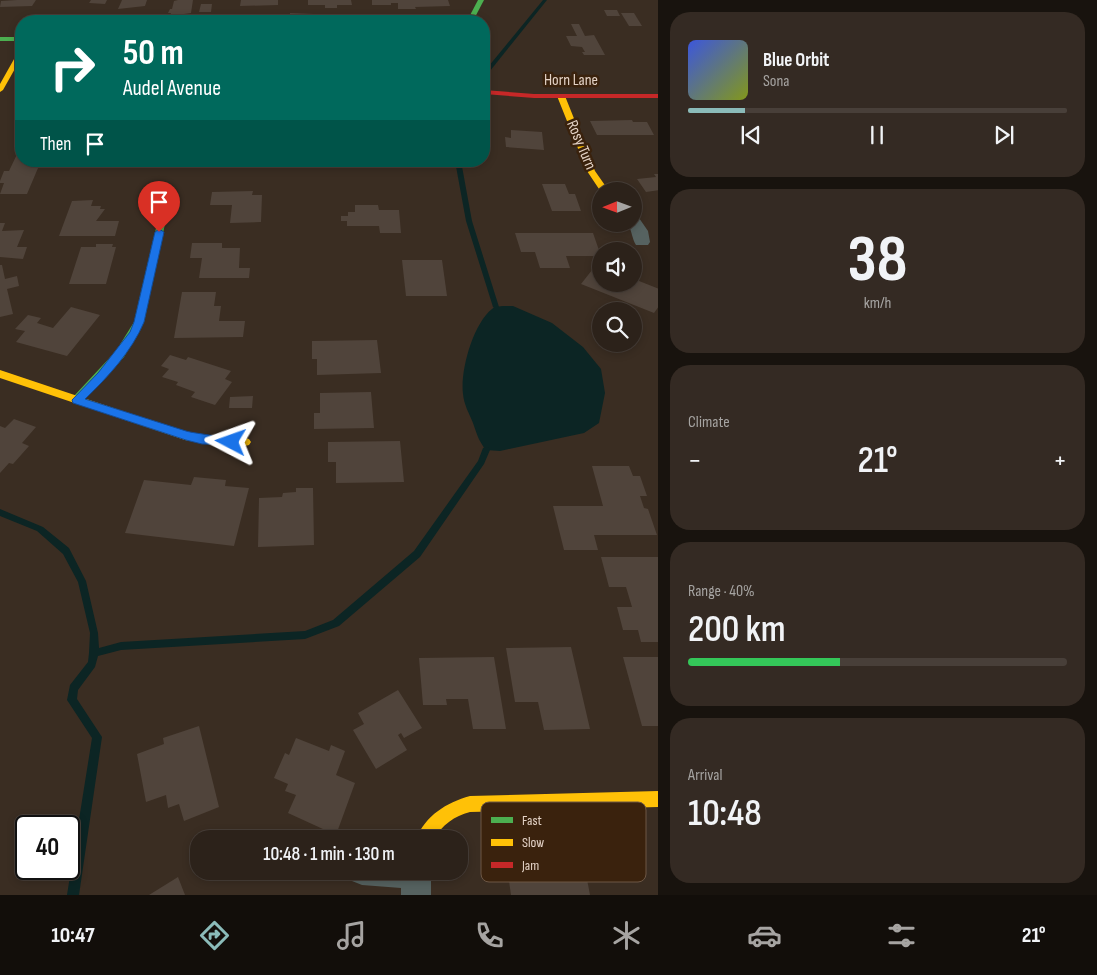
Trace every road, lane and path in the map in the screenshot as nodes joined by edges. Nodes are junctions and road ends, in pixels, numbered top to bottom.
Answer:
1 (481, 0) edge
2 (473, 15) edge
3 (0, 39) edge
4 (15, 39) edge
5 (15, 63) edge
6 (0, 90) edge
7 (490, 93) edge
8 (561, 96) junction
9 (658, 96) edge
10 (599, 182) edge
11 (167, 196) dead end
12 (640, 232) edge
13 (642, 242) dead end
14 (0, 374) edge
15 (77, 400) junction
16 (246, 442) dead end
17 (658, 799) edge
18 (429, 830) edge

1 - 2 street
3 - 4 street
5 - 6 street
7 - 8 street, Horn Lane
8 - 9 street, Horn Lane
8 - 10 street, Rosy Turn
11 - 15 street
12 - 13 street
14 - 15 street
15 - 16 street
17 - 18 street

